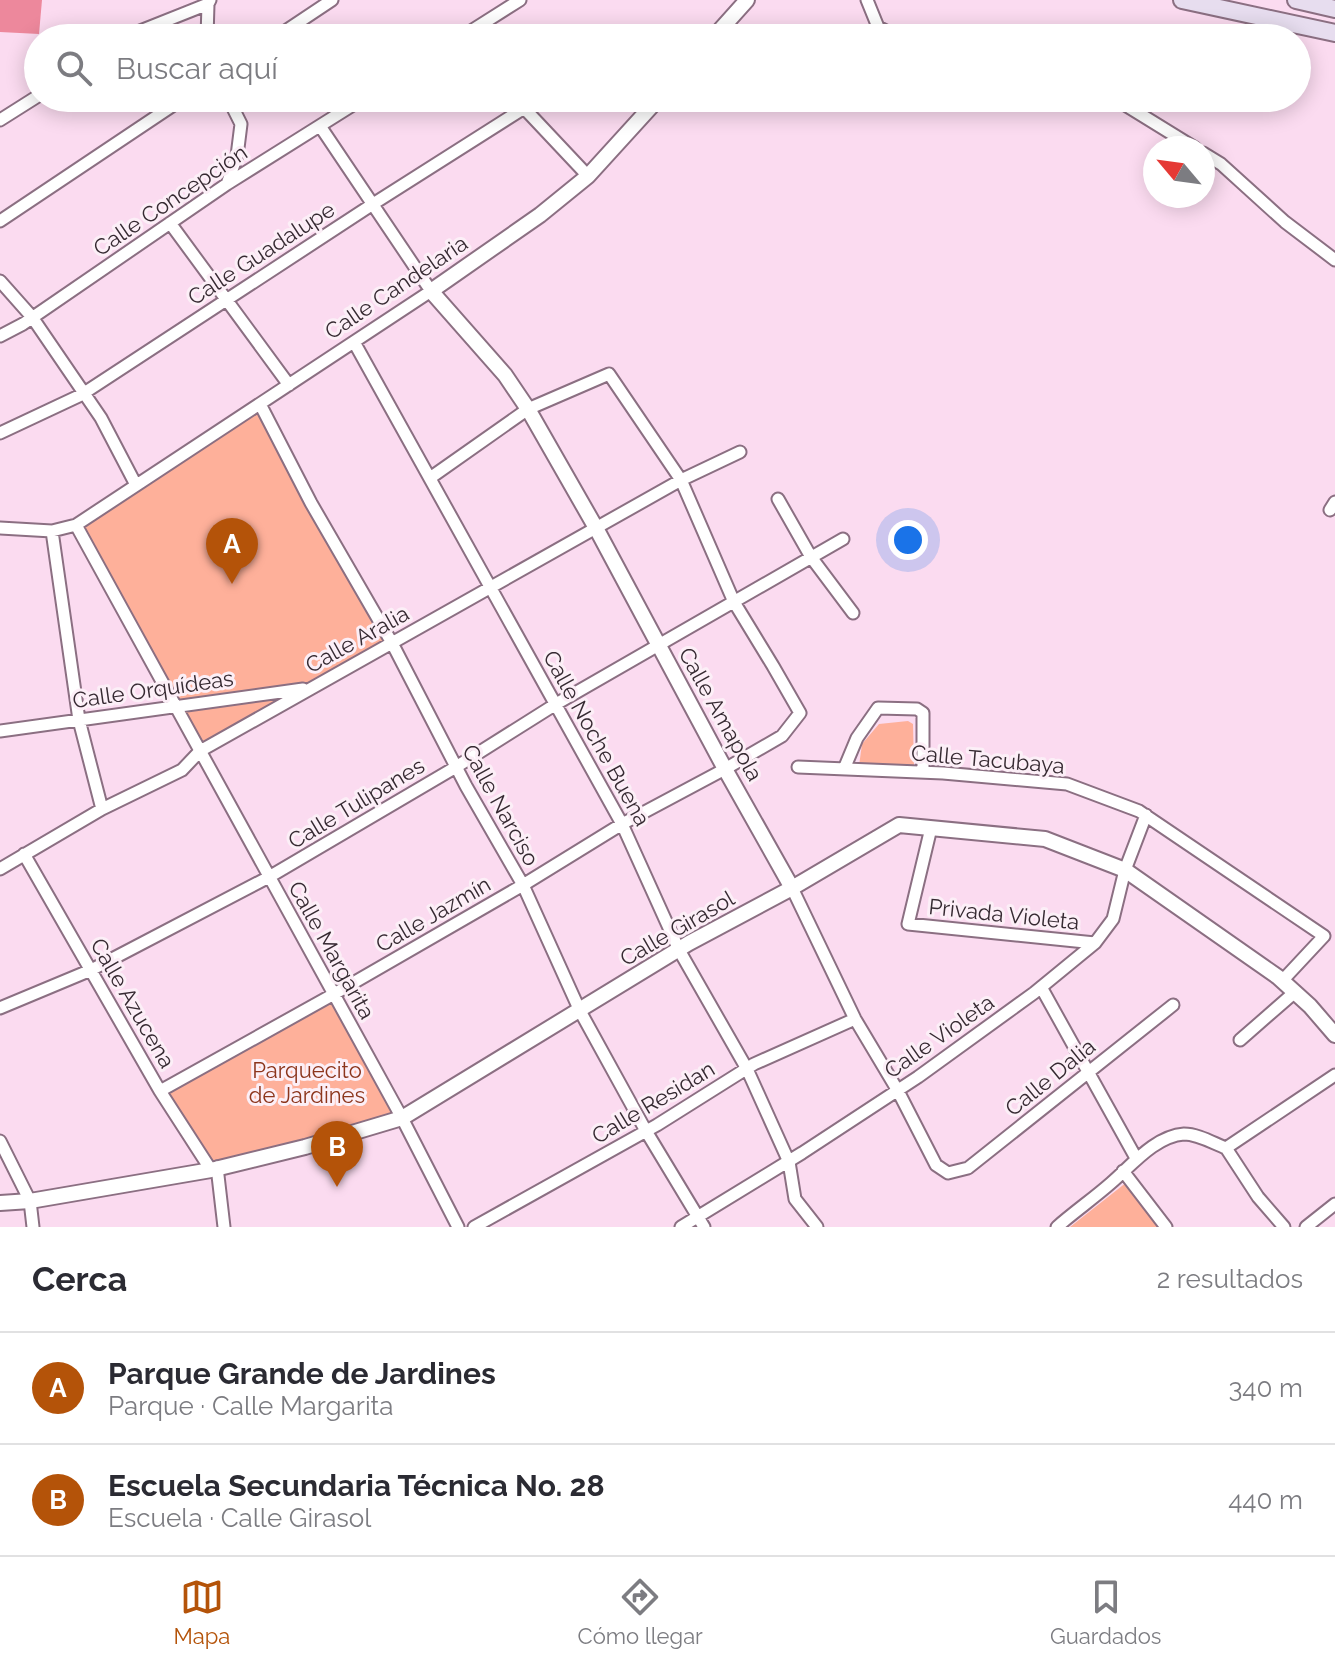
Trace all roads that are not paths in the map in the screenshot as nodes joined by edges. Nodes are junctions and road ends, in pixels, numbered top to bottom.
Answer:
1 (332, 0) edge
2 (520, 0) edge
3 (747, 0) edge
4 (867, 0) edge
5 (1182, 0) edge
6 (1296, 0) edge
7 (209, 2) edge
8 (1204, 2) edge
9 (1335, 9) edge
10 (156, 24) edge
11 (208, 24) edge
12 (296, 24) edge
13 (490, 24) edge
14 (726, 24) edge
15 (877, 24) edge
16 (1297, 24) edge
17 (1311, 27) edge
18 (1335, 33) edge
19 (24, 105) edge
20 (163, 112) edge
21 (235, 112) edge
22 (342, 112) edge
23 (508, 112) edge
24 (529, 112) edge
25 (646, 112) edge
26 (1137, 112) edge
27 (0, 120) edge
28 (320, 126) junction
29 (1176, 136) edge
30 (1215, 160) edge
31 (588, 176) junction
32 (227, 184) junction
33 (373, 204) junction
34 (0, 221) edge
35 (170, 223) junction
36 (1335, 260) edge
37 (0, 281) edge
38 (431, 291) junction
39 (226, 300) junction
40 (32, 317) junction
41 (0, 336) edge
42 (354, 342) junction
43 (289, 385) junction
44 (84, 393) junction
45 (260, 404) junction
46 (528, 409) junction
47 (0, 433) edge
48 (740, 452) dead end
49 (430, 478) junction
50 (681, 480) junction
51 (136, 485) junction
52 (778, 499) dead end
53 (76, 525) junction
54 (0, 528) edge
55 (596, 528) junction
56 (52, 531) junction
57 (843, 539) dead end
58 (811, 557) junction
59 (491, 587) junction
60 (734, 602) junction
61 (853, 613) dead end
62 (392, 643) junction
63 (659, 646) junction
64 (312, 688) junction
65 (556, 704) junction
66 (175, 706) junction
67 (79, 720) junction
68 (0, 731) edge
69 (200, 751) junction
70 (456, 767) junction
71 (798, 767) dead end
72 (725, 769) junction
73 (844, 769) junction
74 (923, 772) junction
75 (102, 809) junction
76 (1146, 815) junction
77 (622, 824) junction
78 (931, 828) junction
79 (24, 854) junction
80 (0, 869) edge
81 (1125, 870) junction
82 (269, 877) junction
83 (523, 885) junction
84 (792, 888) junction
85 (1095, 943) junction
86 (679, 950) junction
87 (91, 970) junction
88 (1282, 981) junction
89 (1041, 987) junction
90 (1295, 992) junction
91 (334, 994) junction
92 (1173, 1005) dead end
93 (0, 1008) edge
94 (580, 1011) junction
95 (855, 1019) junction
96 (1335, 1035) edge
97 (1240, 1040) dead end
98 (747, 1069) junction
99 (1088, 1072) junction
100 (1335, 1075) edge
101 (160, 1091) junction
102 (898, 1091) junction
103 (402, 1118) junction
104 (646, 1131) junction
105 (0, 1141) edge
106 (1226, 1148) junction
107 (1136, 1158) junction
108 (789, 1162) junction
109 (214, 1168) junction
110 (1123, 1171) junction
111 (948, 1173) joint
112 (30, 1201) junction
113 (0, 1203) edge
114 (1335, 1204) edge
115 (701, 1222) edge
116 (33, 1227) edge
117 (224, 1227) edge
118 (458, 1227) edge
119 (474, 1227) edge
120 (681, 1227) edge
121 (817, 1227) edge
122 (1057, 1227) edge
123 (1166, 1227) edge
124 (1284, 1227) edge
125 (1306, 1227) edge

1 - 12 street
2 - 13 street
3 - 14 street
4 - 15 street
5 - 8 main road
6 - 9 main road
7 - 10 street
7 - 11 street
8 - 16 main road
17 - 18 main road
19 - 27 street
20 - 34 street
21 - 32 street
22 - 28 street, Calle Concepción
23 - 33 street, Calle Guadalupe
24 - 31 street
25 - 31 street, Calle Candelaria
26 - 29 street
28 - 32 street, Calle Concepción
28 - 33 street
30 - 36 street
31 - 38 street, Calle Candelaria
32 - 35 street, Calle Concepción
33 - 38 street
33 - 39 street, Calle Guadalupe
35 - 39 street
35 - 40 street, Calle Concepción
37 - 40 street
38 - 42 street, Calle Candelaria
38 - 46 street, Calle Amapola
39 - 43 street
39 - 44 street, Calle Guadalupe
40 - 41 street, Calle Concepción
40 - 44 street
42 - 43 street, Calle Candelaria
42 - 49 street, Calle Noche Buena
43 - 45 street, Calle Candelaria
44 - 47 street, Calle Guadalupe
44 - 51 street
45 - 51 street, Calle Candelaria
45 - 62 street, Calle Narciso
46 - 49 street
46 - 50 street
46 - 55 street, Calle Amapola
48 - 50 street, Calle Aralia
49 - 59 street, Calle Noche Buena
50 - 55 street, Calle Aralia
50 - 60 street
51 - 53 street, Calle Candelaria
52 - 58 street
53 - 56 street, Calle Candelaria
53 - 66 street, Calle Margarita
54 - 56 street, Calle Candelaria
55 - 59 street, Calle Aralia
55 - 63 street, Calle Amapola
56 - 67 street
57 - 58 street, Calle Tulipanes
58 - 60 street, Calle Tulipanes
58 - 61 street
59 - 62 street, Calle Aralia
59 - 65 street, Calle Noche Buena
60 - 63 street, Calle Tulipanes
60 - 72 street, Calle Jazmín
62 - 64 street, Calle Aralia
62 - 70 street, Calle Narciso
63 - 65 street, Calle Tulipanes
63 - 72 street, Calle Amapola
64 - 66 street, Calle Orquídeas
64 - 69 street, Calle Aralia
65 - 70 street, Calle Tulipanes
65 - 77 street, Calle Noche Buena
66 - 67 street, Calle Orquídeas
66 - 69 street, Calle Margarita
67 - 68 street, Calle Orquídeas
67 - 75 street
69 - 75 street, Calle Aralia
69 - 82 street, Calle Margarita
70 - 82 street, Calle Tulipanes
70 - 83 street, Calle Narciso
71 - 73 street, Calle Tacubaya
72 - 77 street, Calle Jazmín
72 - 84 street, Calle Amapola
73 - 74 street, Calle Tacubaya
73 - 74 street
74 - 76 street, Calle Tacubaya
75 - 79 street, Calle Aralia
76 - 81 street, Calle Violeta
76 - 88 street, Calle Tacubaya
77 - 83 street, Calle Jazmín
77 - 86 street, Calle Noche Buena
78 - 81 street, Calle Girasol
78 - 84 street, Calle Girasol
78 - 85 street, Privada Violeta
79 - 80 street, Calle Aralia
79 - 87 street, Calle Azucena
81 - 85 street, Calle Violeta
81 - 88 street, Calle Girasol
82 - 87 street, Calle Tulipanes
82 - 91 street, Calle Margarita
83 - 91 street, Calle Jazmín
83 - 94 street, Calle Narciso
84 - 86 street, Calle Girasol
84 - 95 street, Calle Amapola
85 - 89 street, Calle Violeta
86 - 94 street, Calle Girasol
86 - 98 street, Calle Noche Buena
87 - 93 street, Calle Tulipanes
87 - 101 street, Calle Azucena
88 - 90 street, Calle Girasol
89 - 99 street
89 - 102 street, Calle Violeta
90 - 96 street, Calle Girasol
90 - 97 street
91 - 101 street, Calle Jazmín
91 - 103 street, Calle Margarita
92 - 99 street, Calle Dalia
94 - 103 street, Calle Girasol
94 - 104 street, Calle Narciso
95 - 98 street, Calle Residan
95 - 102 street, Calle Amapola
98 - 104 street, Calle Residan
98 - 108 street, Calle Noche Buena
99 - 107 street
99 - 111 street, Calle Dalia
100 - 106 street
101 - 109 street, Calle Azucena
102 - 108 street, Calle Violeta
102 - 111 street, Calle Amapola
103 - 109 street, Calle Girasol
103 - 118 street, Calle Margarita
104 - 115 street, Calle Narciso
104 - 119 street, Calle Residan
105 - 112 street
106 - 107 street
106 - 124 street
107 - 110 street
108 - 115 street, Calle Violeta
108 - 121 street, Calle Noche Buena
109 - 112 street, Calle Girasol
109 - 117 street, Calle Azucena
110 - 122 street
110 - 123 street
112 - 113 street, Calle Girasol
112 - 116 street
114 - 125 street
115 - 120 street, Calle Violeta

